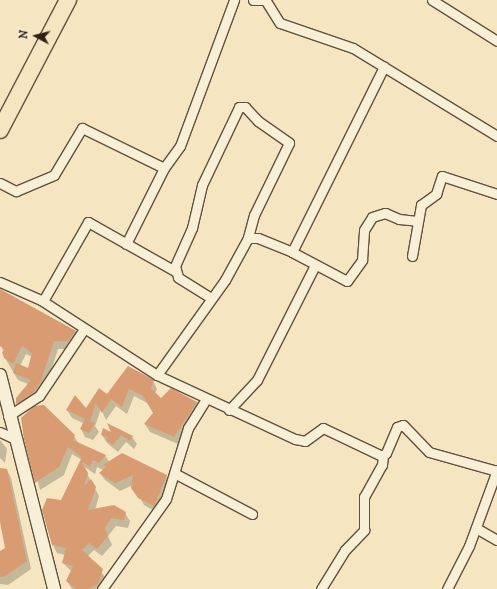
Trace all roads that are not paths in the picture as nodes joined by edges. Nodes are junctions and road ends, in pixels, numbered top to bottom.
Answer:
1 (68, 0) edge
2 (234, 0) edge
3 (253, 0) edge
4 (266, 0) edge
5 (432, 0) edge
6 (497, 41) edge
7 (384, 67) junction
8 (0, 130) edge
9 (497, 136) edge
10 (164, 168) junction
11 (0, 183) edge
12 (497, 194) edge
13 (417, 221) junction
14 (248, 238) junction
15 (126, 244) junction
16 (292, 252) junction
17 (412, 256) dead end
18 (315, 265) junction
19 (175, 271) junction
20 (0, 282) edge
21 (211, 298) junction
22 (43, 301) junction
23 (84, 329) junction
24 (157, 375) junction
25 (0, 376) edge
26 (206, 399) junction
27 (229, 410) junction
28 (8, 416) junction
29 (0, 432) edge
30 (15, 439) junction
31 (383, 456) junction
32 (497, 470) edge
33 (176, 474) junction
34 (252, 514) dead end
35 (476, 528) junction
36 (497, 540) edge
37 (54, 589) edge
38 (102, 589) edge
39 (321, 589) edge
40 (447, 589) edge

1 - 8 highway
2 - 10 street
3 - 4 street
4 - 7 street
5 - 6 street
7 - 9 street
7 - 16 street
10 - 11 street
10 - 15 street
12 - 13 street
13 - 17 street
13 - 18 street
14 - 16 street
14 - 19 street
14 - 21 street
15 - 19 street
15 - 22 street
16 - 18 street
18 - 27 street
19 - 21 street
20 - 22 street
21 - 24 street
22 - 23 street
23 - 24 street
23 - 28 street
24 - 26 street
25 - 28 main road
26 - 27 street
26 - 33 street
27 - 31 street
28 - 30 main road
29 - 30 street
30 - 37 main road
31 - 32 street
31 - 39 street
32 - 35 street
33 - 34 street
33 - 38 street
35 - 36 street
35 - 40 street

